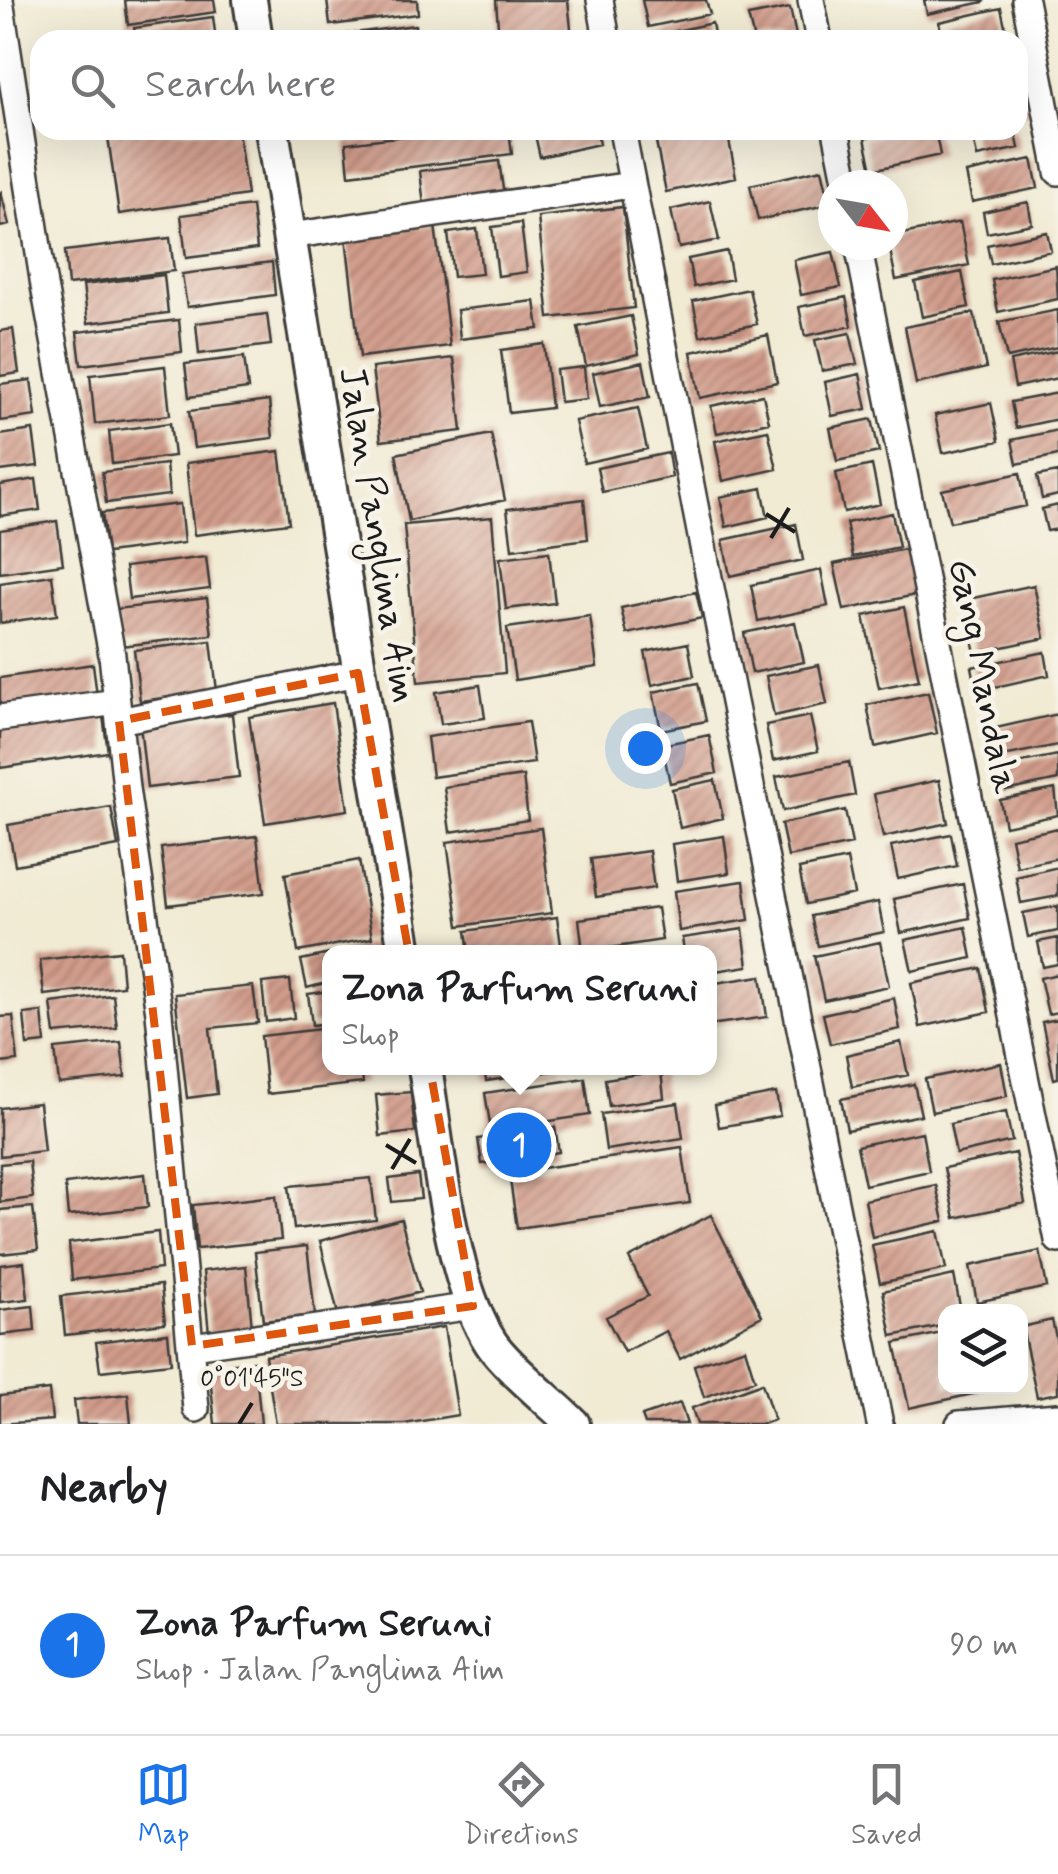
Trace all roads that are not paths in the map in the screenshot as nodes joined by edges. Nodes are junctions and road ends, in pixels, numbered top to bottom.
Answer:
1 (0, 0) edge
2 (250, 0) edge
3 (600, 0) edge
4 (811, 0) edge
5 (1025, 0) edge
6 (254, 30) edge
7 (605, 30) edge
8 (817, 30) edge
9 (274, 140) edge
10 (624, 140) edge
11 (838, 140) edge
12 (844, 170) edge
13 (1058, 172) edge
14 (632, 185) junction
15 (290, 236) junction
16 (861, 260) edge
17 (358, 672) junction
18 (118, 712) junction
19 (0, 718) edge
20 (404, 945) edge
21 (426, 1075) edge
22 (1058, 1240) edge
23 (473, 1306) junction
24 (192, 1346) junction
25 (196, 1408) dead end
26 (1058, 1416) edge
27 (574, 1424) edge
28 (880, 1424) edge
29 (959, 1424) edge

1 - 18 street
2 - 6 street
3 - 7 street
4 - 8 street
5 - 13 street
9 - 15 street, Jalan Panglima Aim
10 - 14 street
11 - 12 street
14 - 15 street
14 - 28 street
15 - 17 street, Jalan Panglima Aim
16 - 22 street, Gang Mandala
17 - 18 street
17 - 20 street, Jalan Panglima Aim
18 - 19 street
18 - 24 street
21 - 23 street
23 - 24 street
23 - 27 street
24 - 25 street
26 - 29 street

